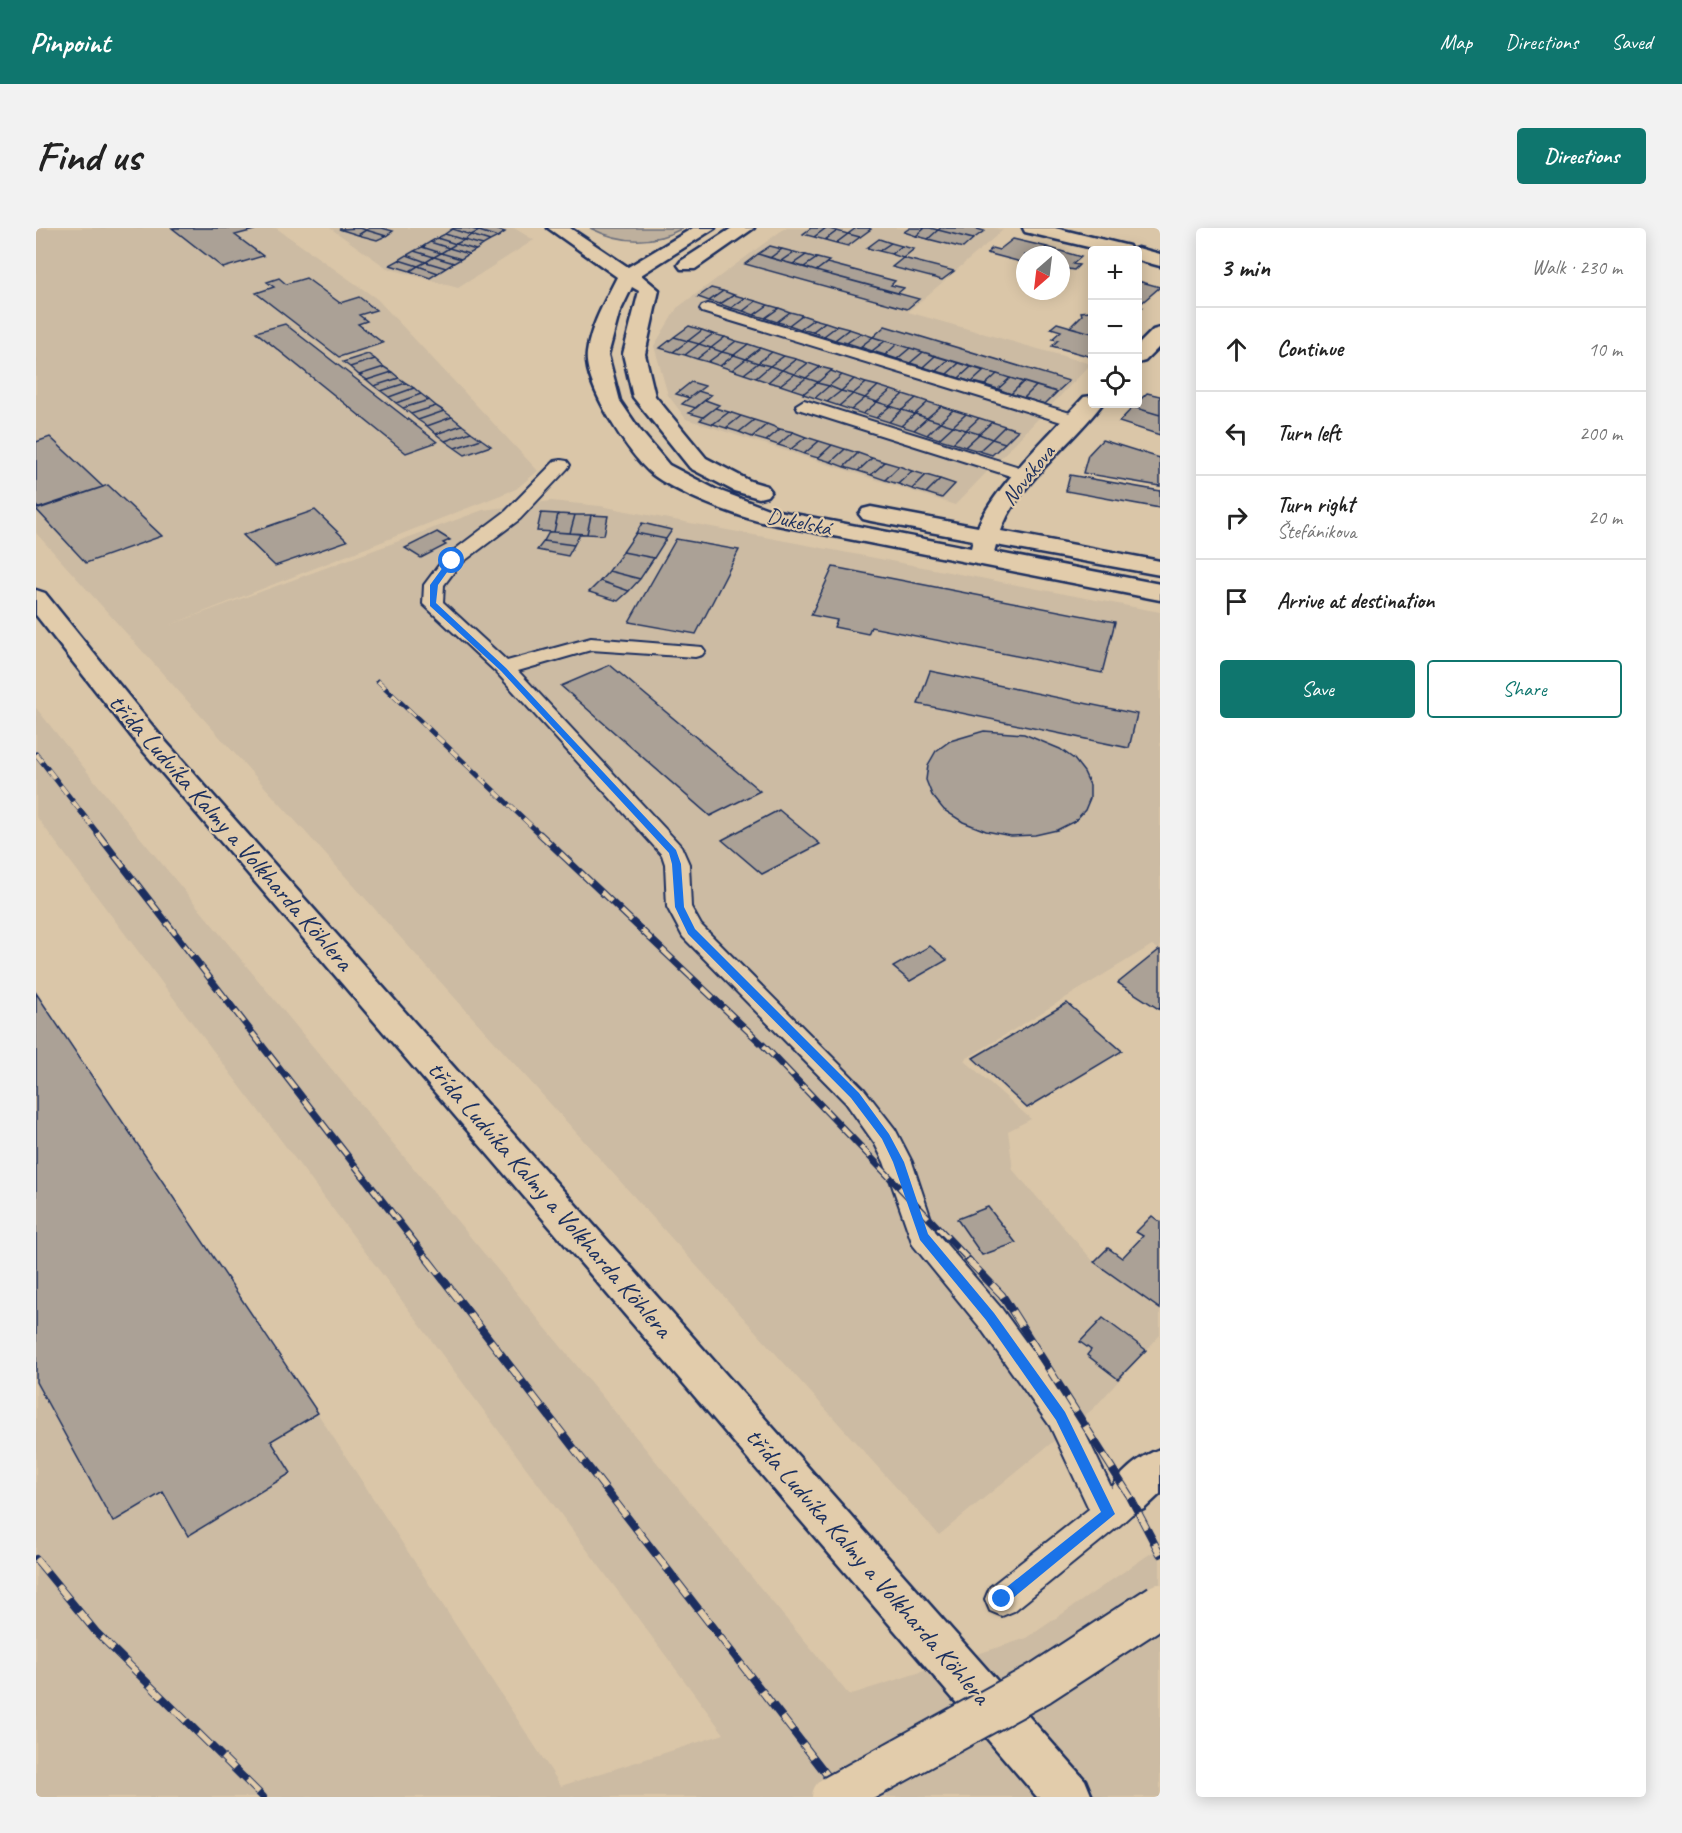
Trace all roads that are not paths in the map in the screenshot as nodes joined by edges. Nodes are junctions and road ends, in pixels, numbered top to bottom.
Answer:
1 (557, 228) edge
2 (706, 228) edge
3 (745, 228) edge
4 (1032, 228) edge
5 (1106, 246) edge
6 (1142, 255) edge
7 (1160, 260) edge
8 (627, 275) junction
9 (649, 290) junction
10 (708, 309) dead end
11 (1160, 334) edge
12 (1140, 354) edge
13 (804, 405) dead end
14 (1088, 406) edge
15 (1074, 420) junction
16 (561, 465) dead end
17 (1026, 475) junction
18 (987, 535) junction
19 (980, 558) junction
20 (1160, 567) edge
21 (1160, 592) edge
22 (36, 598) edge
23 (694, 651) dead end
24 (504, 669) junction
25 (1160, 1468) edge
26 (1119, 1504) junction
27 (1002, 1599) dead end
28 (1160, 1605) edge
29 (833, 1797) edge
30 (1068, 1797) edge

1 - 8 street
2 - 8 street
3 - 9 street
4 - 5 street
6 - 7 street
8 - 9 street
8 - 19 street, Dukelská
9 - 18 street, Dukelská
10 - 15 lane
11 - 12 street
13 - 17 lane
14 - 15 street, Novákova
15 - 17 street, Novákova
16 - 24 lane
17 - 18 street, Novákova
18 - 19 street, Novákova
18 - 20 street, Dukelská
19 - 21 street, Dukelská
22 - 30 street, třída Ludvíka Kalmy a Volkharda Köhlera
23 - 24 lane
24 - 26 lane
25 - 26 street
26 - 27 lane
28 - 29 street, bridge

